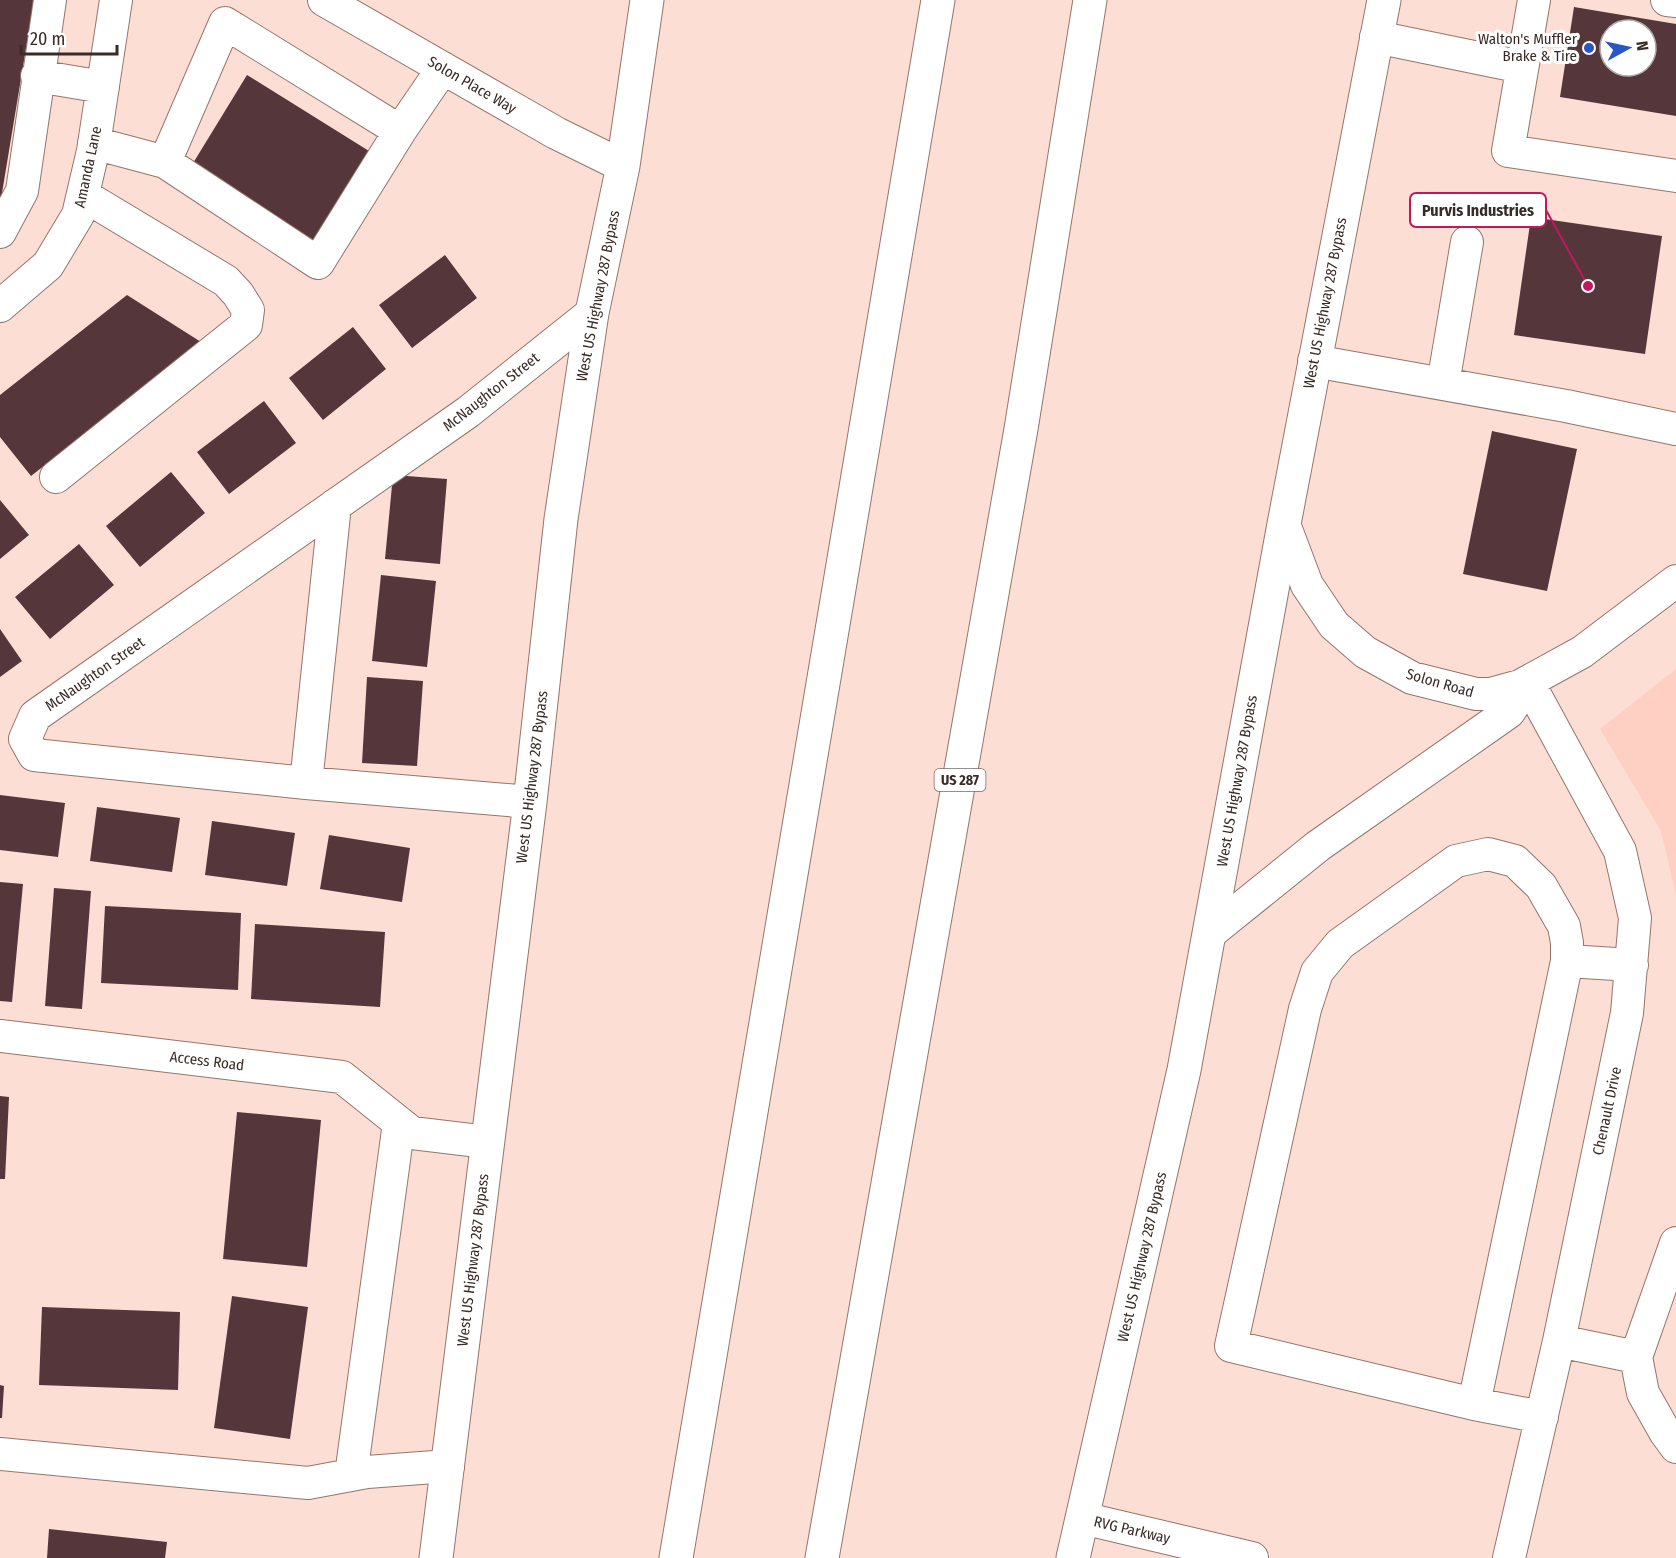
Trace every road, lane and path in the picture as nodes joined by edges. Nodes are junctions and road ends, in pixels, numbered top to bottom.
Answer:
1 (50, 0) edge
2 (116, 0) edge
3 (324, 0) edge
4 (646, 0) edge
5 (938, 0) edge
6 (1090, 0) edge
7 (1384, 0) edge
8 (1534, 0) edge
9 (1667, 0) edge
10 (1676, 1) edge
11 (1376, 37) junction
12 (1522, 67) junction
13 (442, 68) junction
14 (37, 76) junction
15 (103, 87) junction
16 (400, 131) junction
17 (94, 143) junction
18 (165, 162) junction
19 (623, 166) junction
20 (1676, 176) edge
21 (83, 195) junction
22 (0, 232) edge
23 (1467, 242) dead end
24 (0, 306) edge
25 (592, 313) junction
26 (1314, 361) junction
27 (1443, 384) junction
28 (1676, 429) edge
29 (56, 477) dead end
30 (335, 505) junction
31 (1284, 524) junction
32 (1676, 581) edge
33 (1528, 682) junction
34 (306, 783) junction
35 (530, 802) junction
36 (1209, 933) junction
37 (1567, 961) junction
38 (1632, 965) junction
39 (0, 1036) edge
40 (399, 1123) junction
41 (487, 1142) junction
42 (1676, 1243) edge
43 (1559, 1341) junction
44 (1636, 1357) junction
45 (1474, 1404) junction
46 (1542, 1417) junction
47 (1676, 1447) edge
48 (0, 1454) edge
49 (447, 1467) junction
50 (351, 1475) junction
51 (1082, 1518) junction
52 (1213, 1554) edge
53 (436, 1558) edge
54 (676, 1558) edge
55 (822, 1558) edge
56 (1073, 1558) edge
57 (1252, 1558) edge
58 (1509, 1558) edge

1 - 14 street
2 - 15 street, Amanda Lane
3 - 13 street, Solon Place Way
4 - 19 main road, West US Highway 287 Bypass
5 - 54 main road
6 - 55 main road, US 287
7 - 11 main road, West US Highway 287 Bypass
8 - 12 street
9 - 10 street
11 - 12 street
11 - 26 main road, West US Highway 287 Bypass
12 - 20 street
13 - 16 street
13 - 19 street, Solon Place Way
14 - 15 street
14 - 22 street
15 - 17 street, Amanda Lane
16 - 18 street
16 - 18 street
17 - 18 street
17 - 21 street, Amanda Lane
19 - 25 main road, West US Highway 287 Bypass
21 - 24 street, Amanda Lane
21 - 29 street
23 - 27 street
25 - 30 street, McNaughton Street
25 - 35 main road, West US Highway 287 Bypass
26 - 27 street
26 - 31 main road, West US Highway 287 Bypass
27 - 28 street
30 - 34 street
30 - 34 street, McNaughton Street
31 - 33 street, Solon Road
31 - 36 main road, West US Highway 287 Bypass
32 - 33 street, Solon Road
33 - 36 street
33 - 38 street, Chenault Drive
34 - 35 street, McNaughton Street
35 - 41 main road, West US Highway 287 Bypass
36 - 51 main road, West US Highway 287 Bypass
37 - 38 street
37 - 45 street
37 - 45 street
38 - 43 street, Chenault Drive
39 - 40 street, Access Road
40 - 41 street, Access Road
40 - 50 street
41 - 49 main road, West US Highway 287 Bypass
42 - 44 street
43 - 44 street
43 - 46 street, Chenault Drive
44 - 47 street
45 - 46 street
46 - 58 street, Chenault Drive
48 - 50 street
49 - 50 street
49 - 53 main road, West US Highway 287 Bypass
51 - 52 street, RVG Parkway
51 - 56 main road, West US Highway 287 Bypass
52 - 57 street, RVG Parkway

